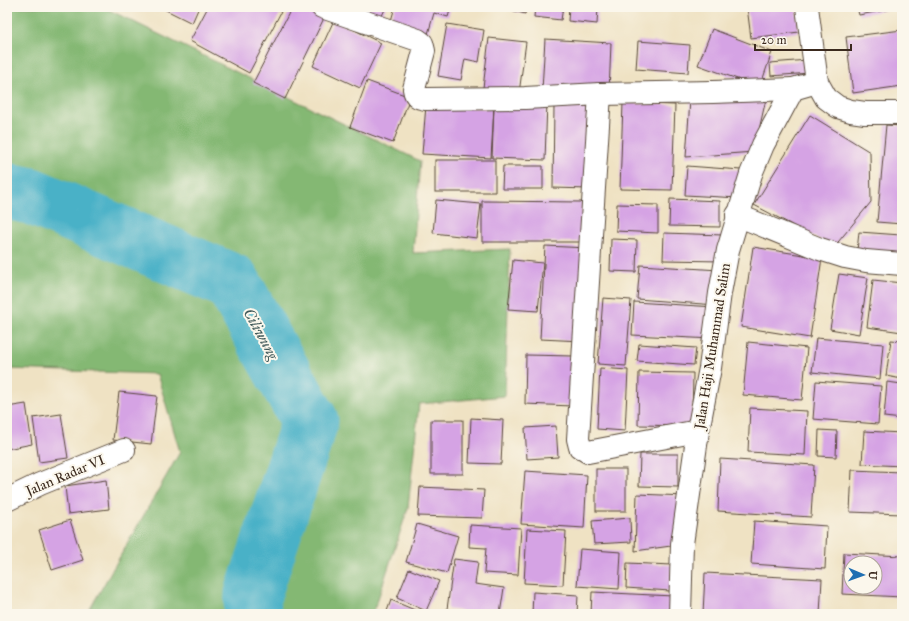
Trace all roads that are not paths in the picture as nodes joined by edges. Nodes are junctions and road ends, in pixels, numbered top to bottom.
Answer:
1 (322, 7) edge
2 (807, 7) edge
3 (817, 82) junction
4 (793, 89) junction
5 (600, 94) junction
6 (902, 113) edge
7 (738, 215) junction
8 (902, 264) edge
9 (698, 431) junction
10 (124, 450) dead end
11 (7, 500) edge
12 (680, 614) edge

1 - 5 street
2 - 3 street
3 - 4 street
3 - 6 street
4 - 5 street
4 - 7 street, Jalan Haji Muhammad Salim
5 - 9 street
7 - 8 street
7 - 9 street, Jalan Haji Muhammad Salim
9 - 12 street, Jalan Haji Muhammad Salim
10 - 11 street, Jalan Radar VI

